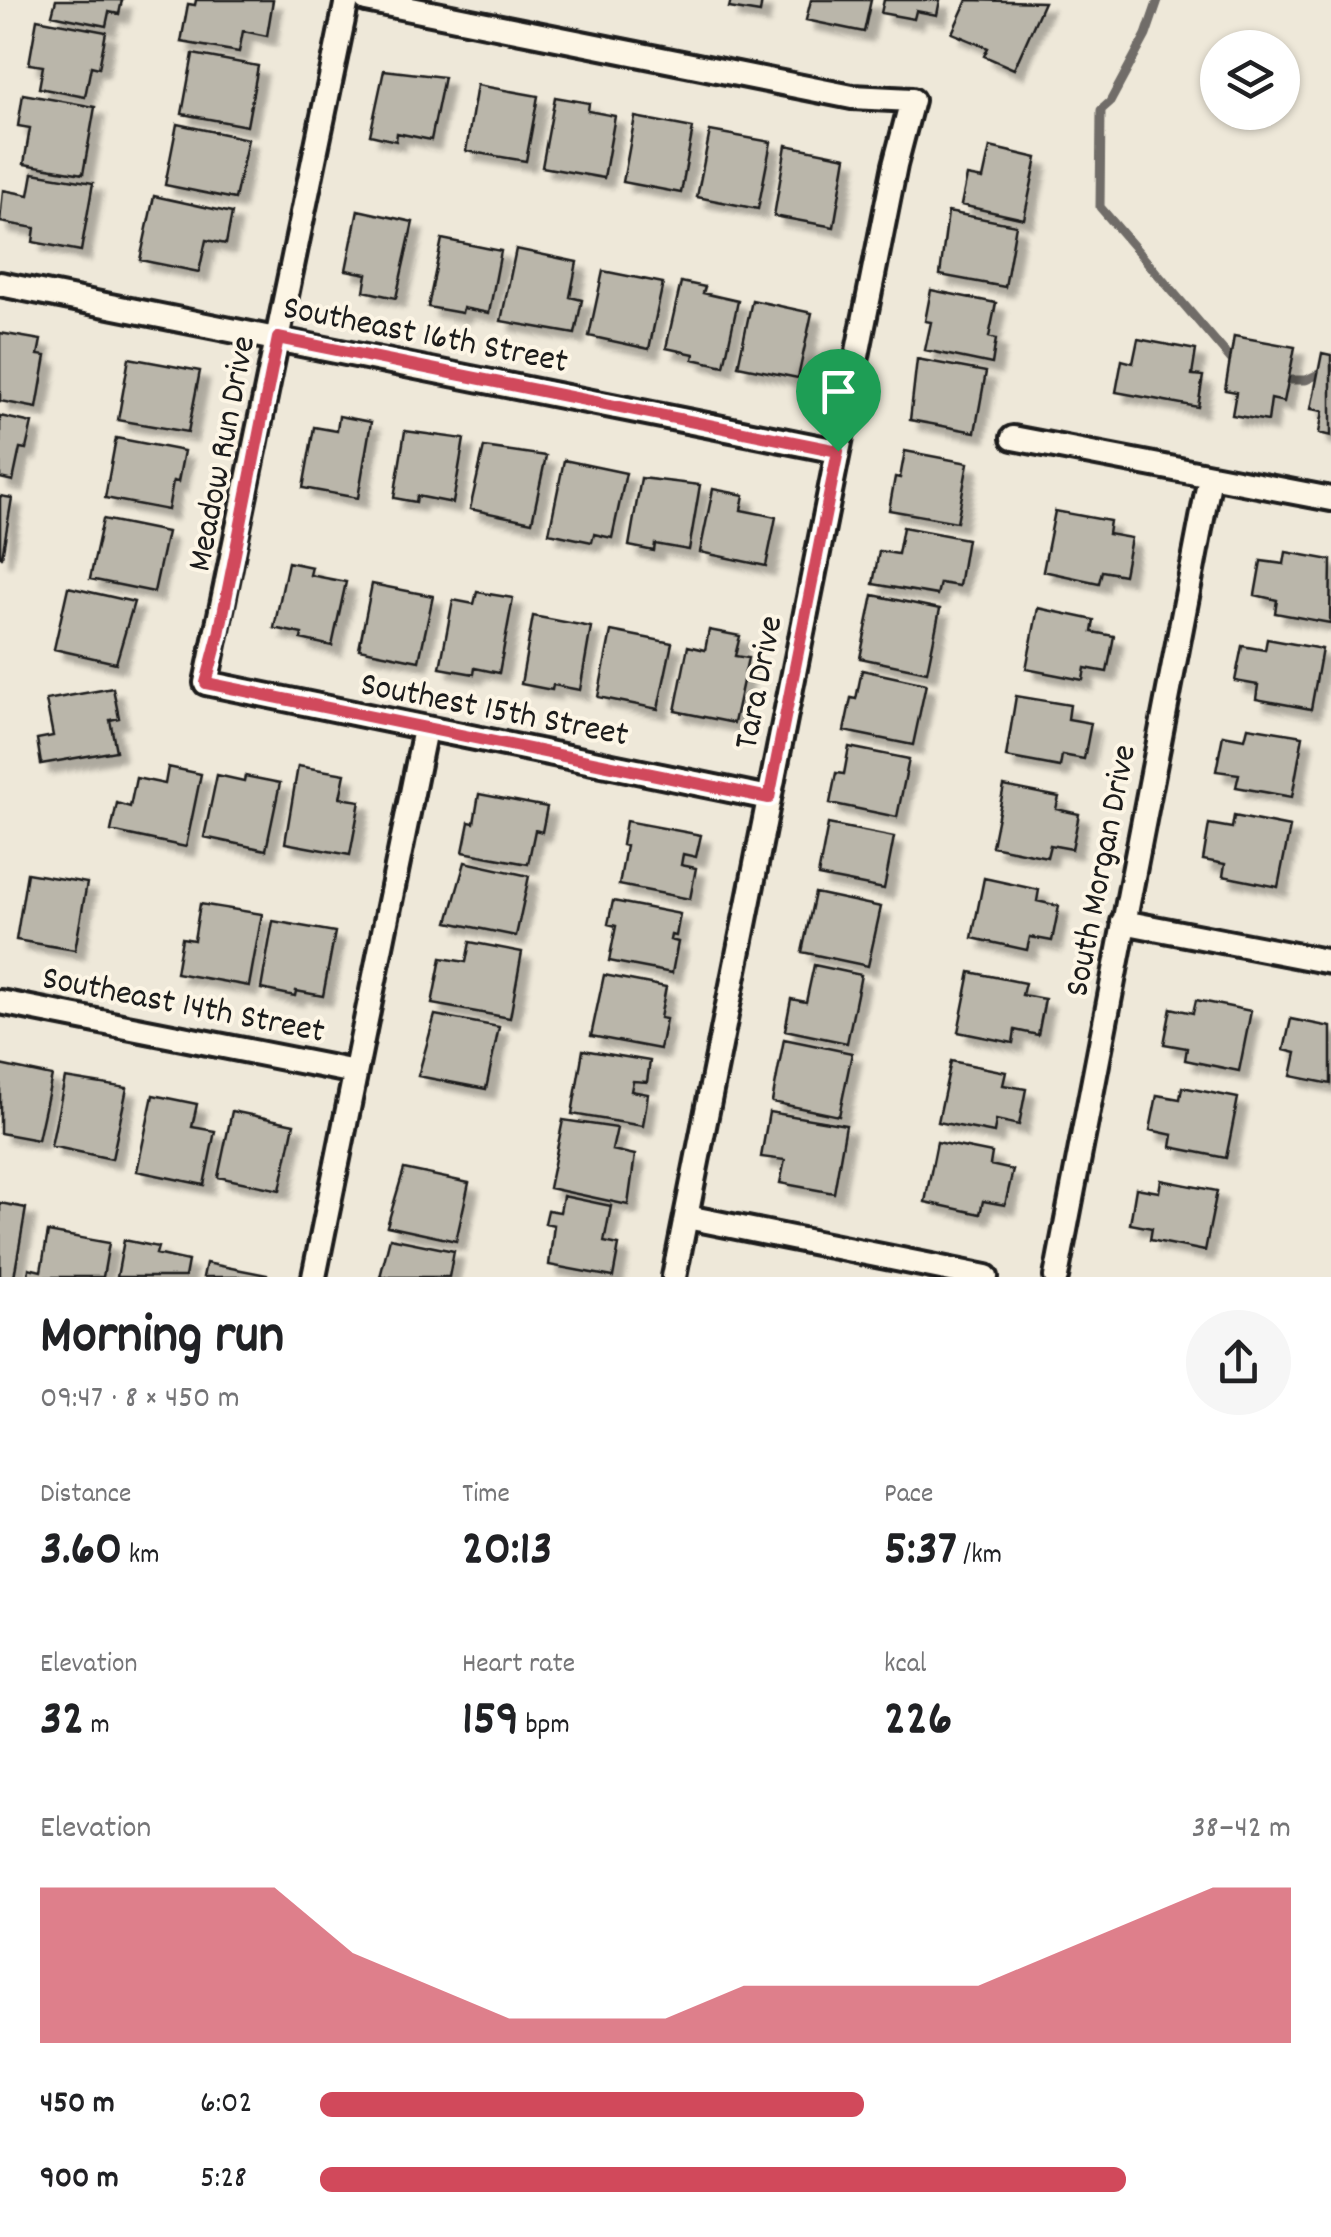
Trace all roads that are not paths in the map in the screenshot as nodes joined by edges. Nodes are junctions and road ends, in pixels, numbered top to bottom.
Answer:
1 (347, 0) edge
2 (366, 0) edge
3 (0, 284) edge
4 (278, 338) junction
5 (1013, 438) dead end
6 (838, 451) junction
7 (1210, 477) junction
8 (1331, 499) edge
9 (206, 683) joint
10 (425, 729) junction
11 (769, 798) junction
12 (1123, 922) junction
13 (1331, 962) edge
14 (0, 1002) edge
15 (354, 1072) junction
16 (687, 1216) junction
17 (314, 1277) edge
18 (674, 1277) edge
19 (986, 1277) edge
20 (1056, 1277) edge

1 - 4 street, Meadow Run Drive
2 - 6 street, Tara Drive
3 - 4 street, Southeast 16th Street
4 - 6 street, Southeast 16th Street
4 - 9 street, Meadow Run Drive
5 - 7 street
6 - 11 street, Tara Drive
7 - 8 street
7 - 12 street, South Morgan Drive
9 - 10 street, Southest 15th Street
10 - 11 street, Southest 15th Street
10 - 15 street
11 - 16 street, Tara Drive
12 - 13 street
12 - 20 street, South Morgan Drive
14 - 15 street, Southeast 14th Street
15 - 17 street
16 - 18 street, Tara Drive
16 - 19 street

